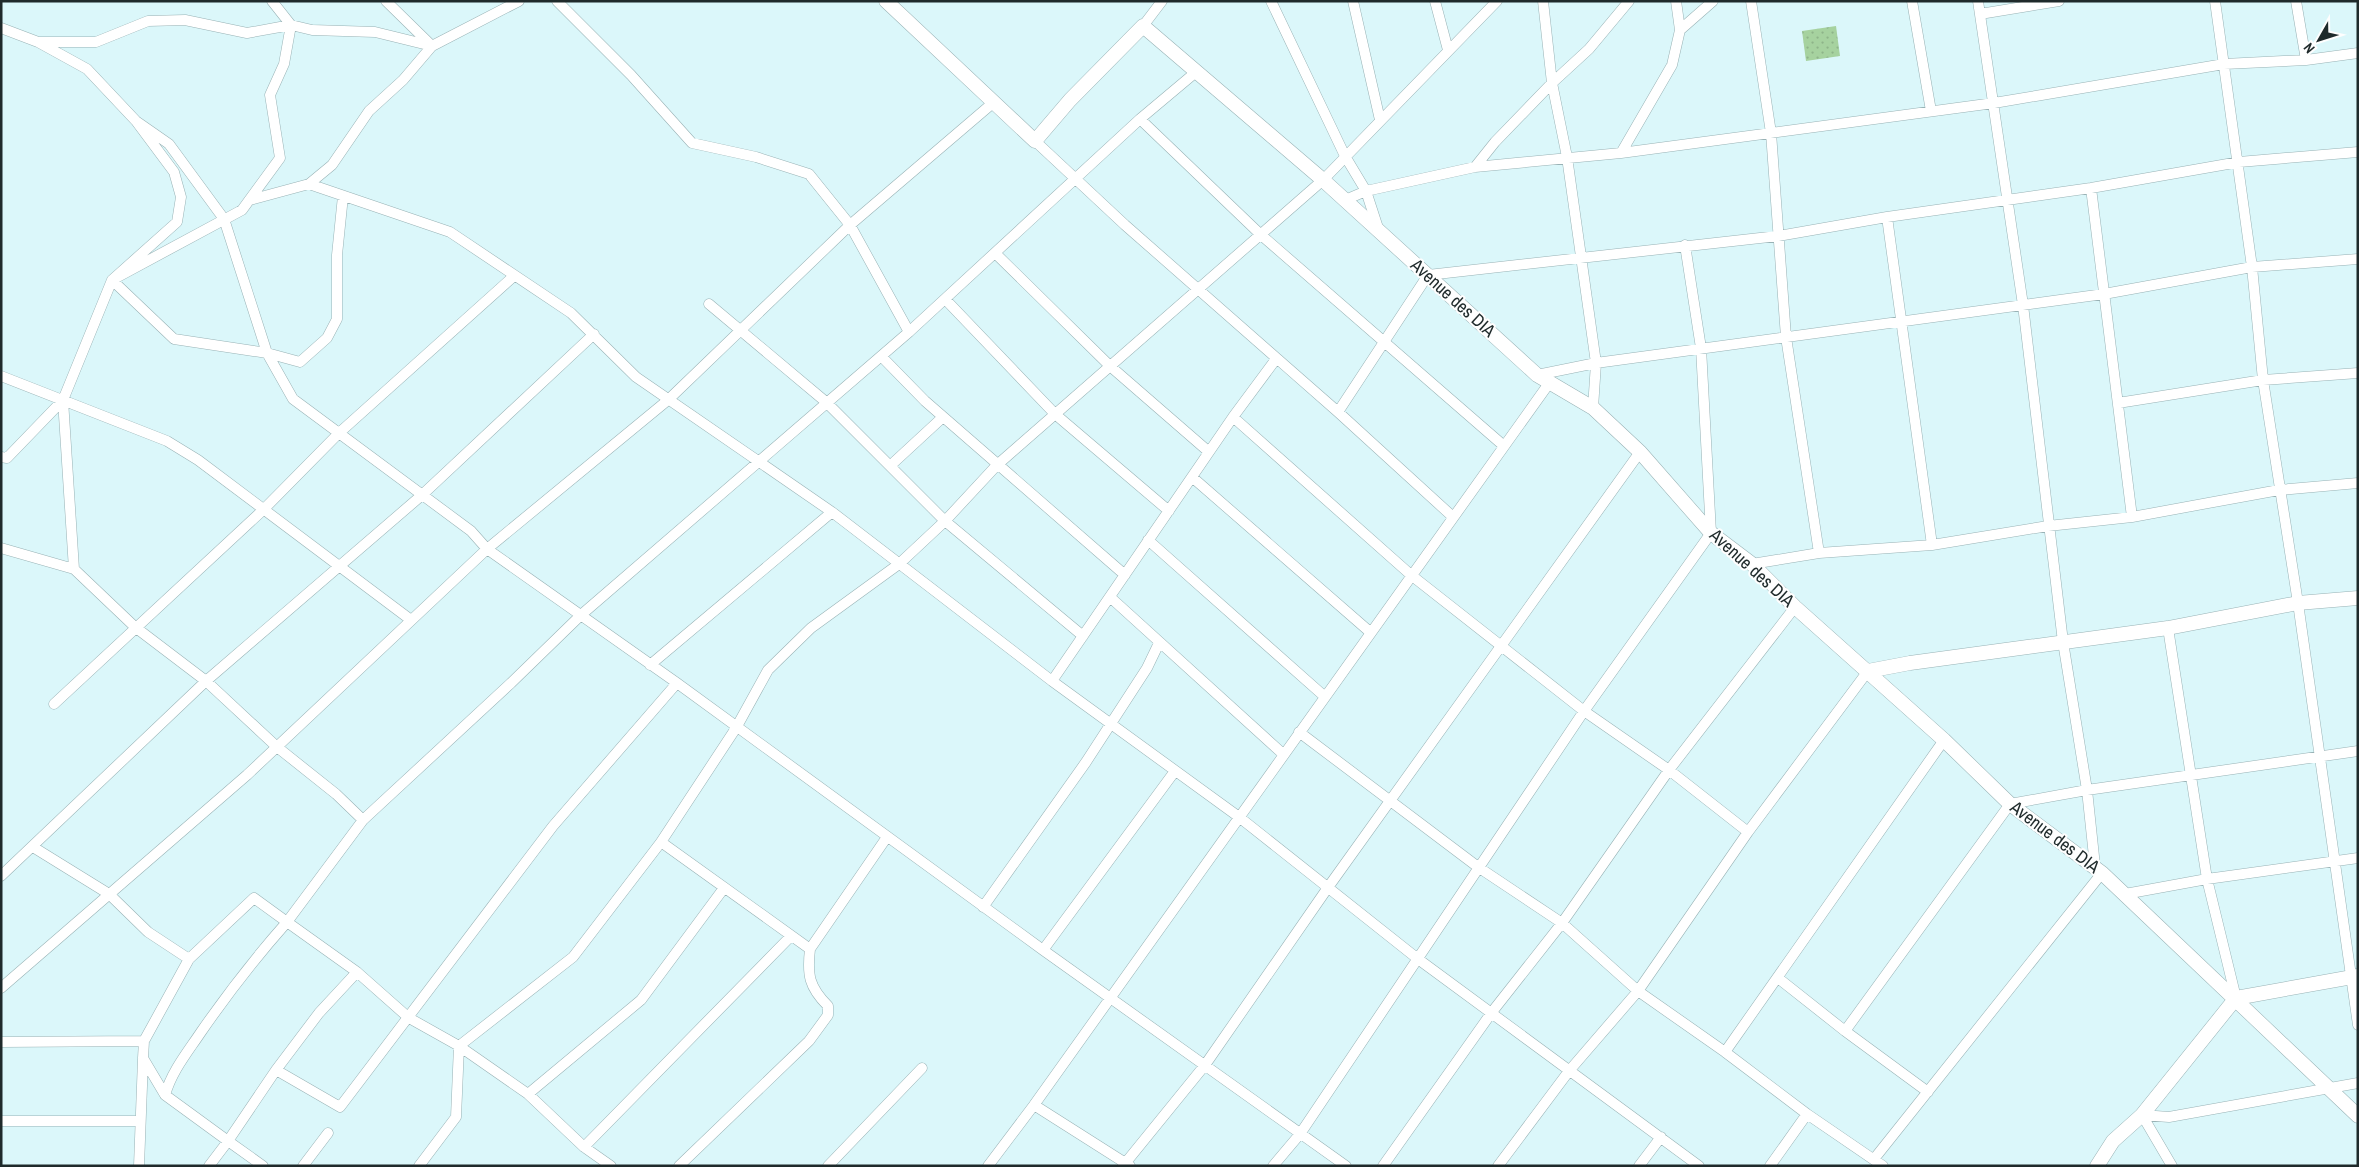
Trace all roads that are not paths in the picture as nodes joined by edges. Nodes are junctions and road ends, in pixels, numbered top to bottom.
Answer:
1 (272, 1) edge
2 (386, 1) edge
3 (519, 1) edge
4 (557, 1) edge
5 (886, 1) edge
6 (1162, 1) edge
7 (1271, 1) edge
8 (1352, 1) edge
9 (1435, 1) edge
10 (1497, 1) edge
11 (1543, 1) edge
12 (1629, 1) edge
13 (1676, 1) edge
14 (1713, 1) edge
15 (1751, 1) edge
16 (1912, 1) edge
17 (1978, 1) edge
18 (2059, 1) edge
19 (2215, 1) edge
20 (2296, 1) edge
21 (1980, 14) junction
22 (291, 25) junction
23 (1143, 26) junction
24 (1, 28) edge
25 (1680, 30) junction
26 (38, 42) junction
27 (432, 46) junction
28 (1448, 50) junction
29 (2358, 52) edge
30 (2306, 60) junction
31 (2224, 64) junction
32 (1196, 72) junction
33 (1552, 83) junction
34 (994, 102) junction
35 (1994, 102) junction
36 (1931, 111) junction
37 (1140, 119) junction
38 (136, 120) junction
39 (1380, 120) junction
40 (1771, 133) junction
41 (1035, 141) junction
42 (2358, 152) edge
43 (1621, 153) junction
44 (1345, 156) junction
45 (1567, 157) junction
46 (2238, 162) junction
47 (1475, 167) junction
48 (1074, 179) junction
49 (1323, 180) junction
50 (308, 184) junction
51 (2091, 188) junction
52 (1366, 191) junction
53 (343, 196) junction
54 (2008, 199) junction
55 (250, 200) junction
56 (1345, 200) junction
57 (1886, 217) junction
58 (224, 219) junction
59 (850, 225) junction
60 (1380, 232) junction
61 (1260, 234) junction
62 (1778, 236) junction
63 (1685, 245) junction
64 (995, 253) junction
65 (1581, 258) junction
66 (2358, 259) edge
67 (2252, 267) junction
68 (1428, 275) junction
69 (514, 276) junction
70 (112, 280) junction
71 (1199, 288) junction
72 (2104, 294) junction
73 (945, 299) junction
74 (709, 304) dead end
75 (2023, 305) junction
76 (1900, 322) junction
77 (740, 330) junction
78 (909, 332) junction
79 (594, 334) junction
80 (1786, 337) junction
81 (1383, 342) junction
82 (1701, 348) junction
83 (267, 353) junction
84 (881, 356) junction
85 (1276, 359) junction
86 (1596, 363) junction
87 (1110, 366) junction
88 (2358, 373) edge
89 (1, 376) edge
90 (1543, 379) junction
91 (2263, 380) junction
92 (63, 400) junction
93 (668, 400) junction
94 (826, 402) junction
95 (2118, 403) junction
96 (1593, 408) junction
97 (1338, 412) junction
98 (1055, 414) junction
99 (943, 417) junction
100 (1233, 417) junction
101 (339, 433) junction
102 (1504, 446) junction
103 (1209, 452) junction
104 (1640, 452) junction
105 (1, 457) edge
106 (758, 460) junction
107 (891, 465) junction
108 (997, 465) junction
109 (1192, 477) junction
110 (2358, 483) edge
111 (2278, 490) junction
112 (422, 495) junction
113 (263, 510) junction
114 (1169, 510) junction
115 (832, 512) junction
116 (1453, 516) junction
117 (2132, 517) junction
118 (945, 521) junction
119 (2048, 526) junction
120 (1711, 533) junction
121 (1148, 540) junction
122 (1932, 545) junction
123 (1, 548) edge
124 (487, 549) junction
125 (1819, 553) junction
126 (899, 564) junction
127 (1752, 564) junction
128 (338, 566) junction
129 (74, 569) junction
130 (1125, 575) junction
131 (1411, 575) junction
132 (1110, 596) junction
133 (2358, 598) edge
134 (2298, 603) junction
135 (1795, 607) junction
136 (580, 615) junction
137 (412, 620) junction
138 (135, 627) junction
139 (2168, 628) junction
140 (1370, 632) junction
141 (1083, 636) junction
142 (2062, 642) junction
143 (1159, 643) junction
144 (1502, 645) junction
145 (650, 665) junction
146 (1868, 671) junction
147 (1052, 681) junction
148 (206, 682) junction
149 (677, 683) junction
150 (1324, 696) junction
151 (54, 704) dead end
152 (1584, 710) junction
153 (1111, 723) junction
154 (736, 728) junction
155 (1299, 732) junction
156 (1944, 740) junction
157 (276, 748) junction
158 (2358, 751) edge
159 (1283, 754) junction
160 (2320, 756) junction
161 (1669, 770) junction
162 (1175, 771) junction
163 (2190, 774) junction
164 (2087, 790) junction
165 (1390, 800) junction
166 (2010, 804) junction
167 (1239, 818) junction
168 (363, 820) junction
169 (1748, 832) junction
170 (887, 837) junction
171 (660, 842) junction
172 (33, 847) junction
173 (2358, 858) edge
174 (2335, 862) junction
175 (1478, 866) junction
176 (2099, 870) junction
177 (1, 876) edge
178 (2206, 879) junction
179 (1329, 886) junction
180 (724, 888) junction
181 (109, 894) junction
182 (2124, 894) junction
183 (983, 907) junction
184 (287, 922) junction
185 (1562, 923) junction
186 (791, 936) junction
187 (810, 949) junction
188 (1043, 950) junction
189 (189, 959) junction
190 (1418, 959) junction
191 (358, 972) junction
192 (2355, 976) edge
193 (1778, 978) junction
194 (1, 988) edge
195 (1638, 991) junction
196 (1110, 997) junction
197 (2236, 998) junction
198 (1492, 1012) junction
199 (409, 1018) junction
200 (2358, 1025) edge
201 (1845, 1031) junction
202 (144, 1041) junction
203 (1, 1042) edge
204 (459, 1046) junction
205 (1725, 1052) junction
206 (142, 1058) junction
207 (1205, 1064) junction
208 (922, 1068) dead end
209 (276, 1070) junction
210 (1569, 1071) junction
211 (2358, 1083) edge
212 (2326, 1087) junction
213 (1928, 1092) junction
214 (528, 1094) junction
215 (165, 1095) junction
216 (1034, 1105) junction
217 (1807, 1114) junction
218 (2142, 1115) junction
219 (2358, 1116) edge
220 (1, 1121) edge
221 (139, 1121) junction
222 (328, 1133) dead end
223 (1300, 1134) junction
224 (1661, 1137) junction
225 (228, 1142) junction
226 (584, 1147) junction
227 (1874, 1160) junction
228 (1126, 1165) edge
229 (139, 1166) edge
230 (210, 1166) edge
231 (263, 1166) edge
232 (303, 1166) edge
233 (420, 1166) edge
234 (611, 1166) edge
235 (678, 1166) edge
236 (828, 1166) edge
237 (988, 1166) edge
238 (1273, 1166) edge
239 (1346, 1166) edge
240 (1383, 1166) edge
241 (1498, 1166) edge
242 (1638, 1166) edge
243 (1699, 1166) edge
244 (1770, 1166) edge
245 (1883, 1166) edge
246 (2097, 1166) edge
247 (2172, 1166) edge

1 - 22 street
2 - 27 street
3 - 27 street
4 - 59 street
5 - 34 street
6 - 23 street
7 - 44 street
8 - 39 street
9 - 28 street
10 - 28 street
11 - 33 street
12 - 33 street
13 - 25 street
14 - 25 street
15 - 40 street
16 - 36 street
17 - 21 street
18 - 21 street
19 - 31 street
20 - 30 street
21 - 35 street
22 - 26 street
22 - 27 street
22 - 55 street
23 - 32 street, Avenue des DIA
23 - 41 street
24 - 26 street
25 - 43 street
26 - 38 street
27 - 50 street
28 - 39 street
29 - 30 street
30 - 31 street
31 - 35 street
31 - 46 street
32 - 37 street
32 - 49 street, Avenue des DIA
33 - 45 street
33 - 47 street
34 - 41 street
34 - 59 street
35 - 36 street
35 - 54 street
36 - 40 street
37 - 48 street
37 - 61 street
38 - 58 street
38 - 70 street
39 - 44 street
40 - 43 street
40 - 62 street
41 - 48 street
42 - 46 street
43 - 45 street
44 - 49 street
44 - 52 street
45 - 47 street
45 - 65 street
46 - 51 street
46 - 67 street
47 - 52 street
48 - 64 street
48 - 71 street
49 - 56 street, Avenue des DIA
49 - 61 street
50 - 53 street
50 - 55 street
51 - 54 street
51 - 72 street
52 - 56 street
52 - 60 street
53 - 69 street
53 - 83 street
54 - 57 street
54 - 75 street
55 - 58 street
56 - 60 street, Avenue des DIA
57 - 62 street
57 - 76 street
58 - 70 street
58 - 83 street
59 - 77 street
59 - 78 street
60 - 68 street, Avenue des DIA
61 - 71 street
61 - 81 street
62 - 63 street
62 - 80 street
63 - 65 street
63 - 82 street
64 - 73 street
64 - 87 street
65 - 68 street
65 - 86 street
66 - 67 street
67 - 72 street
67 - 91 street
68 - 81 street
68 - 90 street, Avenue des DIA
69 - 79 street
69 - 101 street
70 - 83 street
70 - 92 street
71 - 85 street
71 - 87 street
72 - 75 street
72 - 95 street
73 - 78 street
73 - 98 street
74 - 77 street
75 - 76 street
75 - 119 street
76 - 80 street
76 - 122 street
77 - 93 street
77 - 94 street
78 - 84 street
79 - 93 street
79 - 112 street
80 - 82 street
80 - 125 street
81 - 97 street
81 - 102 street
82 - 86 street
82 - 120 street
83 - 101 street
84 - 94 street
84 - 99 street
85 - 97 street
85 - 100 street
86 - 90 street
86 - 96 street
87 - 98 street
87 - 103 street
88 - 91 street
89 - 92 street
90 - 96 street, Avenue des DIA
90 - 102 street
91 - 95 street
91 - 111 street
92 - 105 street
92 - 113 street
92 - 129 street
93 - 106 street
93 - 124 street
94 - 106 street
94 - 107 street
95 - 117 street
96 - 104 street, Avenue des DIA
97 - 116 street
98 - 108 street
98 - 114 street
99 - 107 street
99 - 108 street
100 - 103 street
100 - 131 street
101 - 112 street
101 - 113 street
102 - 116 street
103 - 109 street
104 - 120 street, Avenue des DIA
104 - 144 street
106 - 115 street
106 - 136 street
107 - 118 street
108 - 118 street
108 - 130 street
109 - 114 street
109 - 140 street
110 - 111 street
111 - 117 street
111 - 134 street
112 - 124 street
112 - 128 street
113 - 128 street
113 - 138 street
114 - 121 street
115 - 126 street
115 - 145 street
116 - 131 street
117 - 119 street
118 - 126 street
118 - 141 street
119 - 122 street
119 - 142 street
120 - 127 street, Avenue des DIA
120 - 152 street
121 - 130 street
121 - 150 street
122 - 125 street
123 - 129 street
124 - 136 street
124 - 137 street
125 - 127 street
126 - 147 street
126 - 154 street
127 - 135 street, Avenue des DIA
128 - 137 street
128 - 148 street
129 - 138 street
130 - 132 street
131 - 140 street
131 - 144 street
132 - 141 street
132 - 143 street
133 - 134 street
134 - 139 street
134 - 160 street
135 - 146 street, Avenue des DIA
135 - 161 street
136 - 145 street
136 - 168 street
137 - 157 street
138 - 148 street
138 - 151 street
139 - 142 street
139 - 163 street
140 - 150 street
141 - 147 street
142 - 146 street
142 - 164 street
143 - 153 street
143 - 159 street
144 - 152 street
144 - 165 street
145 - 149 street
146 - 156 street, Avenue des DIA
146 - 169 street
147 - 153 street
148 - 157 street
148 - 172 street
149 - 154 street
149 - 199 street
150 - 155 street
152 - 161 street
152 - 175 street
153 - 162 street
153 - 183 street
154 - 170 street
154 - 171 street
155 - 159 street
155 - 165 street
156 - 166 street, Avenue des DIA
156 - 193 street
157 - 168 street
157 - 181 street
158 - 160 street
159 - 167 street
160 - 163 street
160 - 174 street
161 - 169 street
161 - 185 street
162 - 167 street
162 - 188 street
163 - 164 street
163 - 178 street
164 - 166 street
164 - 176 street
165 - 175 street
165 - 179 street
166 - 176 street, Avenue des DIA
166 - 201 street
167 - 179 street
167 - 196 street
168 - 184 street
169 - 195 street
170 - 183 street
170 - 187 street
171 - 180 street
171 - 204 street
172 - 177 street
172 - 181 street
173 - 174 street
174 - 178 street
174 - 192 street
175 - 185 street
175 - 190 street
176 - 182 street, Avenue des DIA
176 - 213 street
178 - 182 street
178 - 197 street
179 - 190 street
179 - 207 street
180 - 186 street
180 - 214 street
181 - 189 street
181 - 194 street
182 - 197 street, Avenue des DIA
183 - 188 street
184 - 189 street
184 - 191 street
184 - 215 street
185 - 195 street
185 - 198 street
186 - 187 street
186 - 226 street
187 - 235 street
188 - 196 street
189 - 202 street
190 - 198 street
190 - 223 street
191 - 199 street
191 - 209 street
192 - 197 street
192 - 200 street
193 - 201 street
193 - 205 street
195 - 205 street
195 - 210 street
196 - 207 street
196 - 216 street
197 - 212 street, Avenue des DIA
197 - 218 street
198 - 210 street
198 - 240 street
199 - 204 street
199 - 209 street
201 - 213 street
202 - 203 street
202 - 206 street
204 - 214 street
204 - 233 street
205 - 217 street
206 - 215 street
206 - 221 street
207 - 223 street
207 - 228 street
208 - 236 street
209 - 225 street
210 - 224 street
210 - 241 street
211 - 212 street
212 - 218 street
212 - 219 street, Avenue des DIA
213 - 227 street
214 - 226 street
215 - 225 street
216 - 228 street
216 - 237 street
217 - 227 street
217 - 244 street
218 - 246 street
218 - 247 street
220 - 221 street
221 - 229 street
222 - 232 street
223 - 238 street
223 - 239 street
224 - 242 street
224 - 243 street
225 - 230 street
225 - 231 street
226 - 234 street
227 - 245 street

